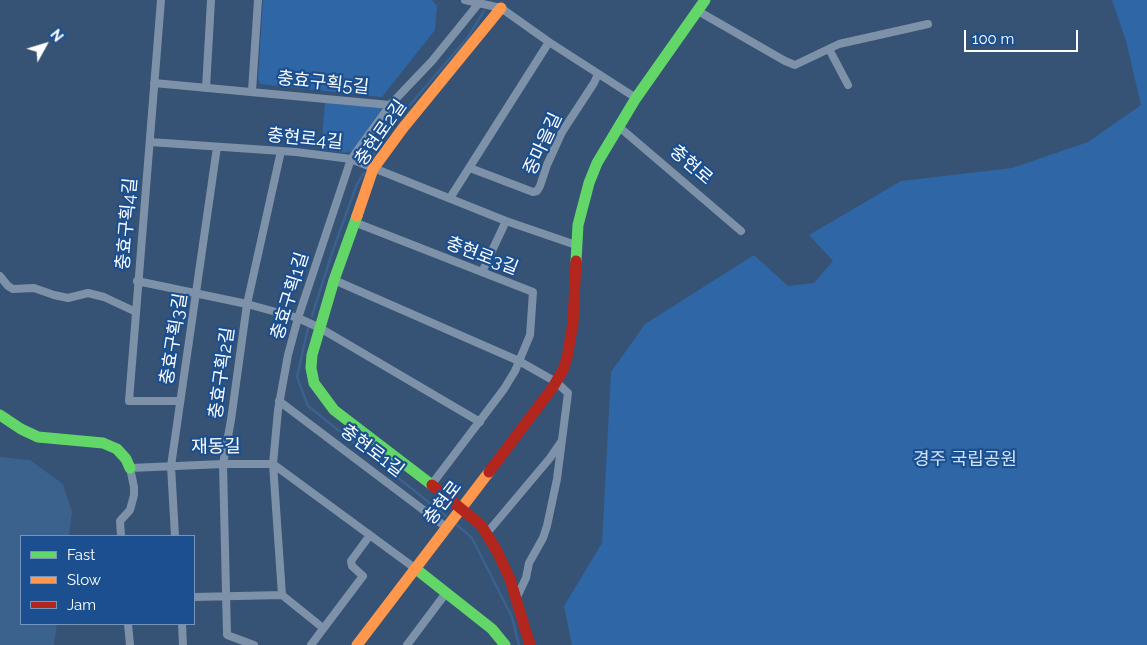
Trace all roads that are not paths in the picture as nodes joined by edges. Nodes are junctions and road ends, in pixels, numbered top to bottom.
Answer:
1 (161, 0) edge
2 (211, 0) edge
3 (258, 0) edge
4 (465, 0) edge
5 (705, 0) edge
6 (479, 3) junction
7 (501, 8) junction
8 (698, 11) junction
9 (928, 24) dead end
10 (549, 42) junction
11 (829, 49) junction
12 (598, 74) junction
13 (154, 83) junction
14 (848, 85) dead end
15 (206, 88) junction
16 (252, 91) junction
17 (636, 98) junction
18 (390, 105) junction
19 (618, 126) junction
20 (150, 142) junction
21 (217, 147) junction
22 (281, 151) junction
23 (350, 159) junction
24 (470, 168) junction
25 (373, 169) junction
26 (450, 198) junction
27 (506, 221) junction
28 (354, 222) junction
29 (741, 231) dead end
30 (576, 245) junction
31 (482, 272) junction
32 (0, 276) edge
33 (334, 280) junction
34 (137, 281) junction
35 (196, 294) junction
36 (247, 304) junction
37 (136, 312) junction
38 (298, 318) junction
39 (320, 328) junction
40 (519, 361) junction
41 (556, 382) junction
42 (279, 400) junction
43 (179, 401) junction
44 (0, 415) edge
45 (480, 422) junction
46 (562, 438) junction
47 (222, 464) junction
48 (273, 464) junction
49 (171, 466) junction
50 (130, 468) junction
51 (432, 484) junction
52 (461, 507) junction
53 (446, 527) junction
54 (487, 533) junction
55 (121, 535) edge
56 (176, 535) edge
57 (370, 535) junction
58 (416, 569) junction
59 (446, 594) junction
60 (282, 595) junction
61 (225, 597) junction
62 (195, 598) edge
63 (516, 599) junction
64 (128, 625) edge
65 (182, 625) edge
66 (323, 628) junction
67 (130, 645) edge
68 (183, 645) edge
69 (254, 645) edge
70 (311, 645) edge
71 (357, 645) edge
72 (407, 645) edge
73 (505, 645) edge
74 (530, 645) edge

1 - 13 street, 충효구획4길
2 - 15 street
3 - 16 street, 충효구획5길
4 - 6 street
5 - 8 street, 충현로
6 - 7 street
6 - 18 street, 충효구획1길
7 - 10 street
7 - 25 street, 충현로2길
8 - 11 street
8 - 17 street, 충현로
9 - 11 street
10 - 12 street
10 - 24 street
11 - 14 street
12 - 17 street
12 - 24 street, 중마을길
13 - 15 street, 충효구획5길
13 - 20 street, 충효구획4길
15 - 16 street, 충효구획5길
16 - 18 street, 충효구획5길
17 - 19 street, 충현로
18 - 23 street, 충효구획1길
19 - 29 street, 충현로
19 - 30 street, 충현로
20 - 21 street, 충현로4길
20 - 34 street, 충효구획4길
21 - 22 street, 충현로4길
21 - 35 street, 충효구획3길
22 - 23 street, 충현로4길
22 - 36 street, 충효구획2길
23 - 25 street, 충현로4길
23 - 38 street, 충효구획1길
24 - 26 street
25 - 26 street, 충현로4길
25 - 28 street, 충현로2길
26 - 27 street, 충현로4길
27 - 30 street, 충현로4길
27 - 31 street
28 - 31 street, 충현로3길
28 - 33 street, 충현로2길
30 - 41 street, 충현로
31 - 40 street, 충현로3길
32 - 37 street
33 - 39 street, 충현로2길
33 - 40 street
34 - 35 street
34 - 37 street, 충효구획4길
35 - 36 street
35 - 43 street, 충효구획3길
36 - 38 street
36 - 47 street, 충효구획2길
37 - 43 street, 충효구획4길
38 - 39 street
38 - 42 street, 충효구획1길
39 - 45 street
39 - 51 street, 충현로2길
40 - 41 street
40 - 45 street, 충현로3길
41 - 46 street
41 - 52 street, 충현로
42 - 48 street, 충효구획1길
42 - 53 street, 충현로1길
43 - 49 street, 충효구획3길
44 - 50 street
45 - 51 street, 충현로3길
46 - 54 street
46 - 63 street
47 - 48 street, 재동길
47 - 49 street, 재동길
47 - 61 street, 충효구획2길
48 - 57 street
48 - 60 street, 충효구획1길
49 - 50 street, 재동길
49 - 56 street, 충효구획3길
50 - 55 street
51 - 52 street, 충현로2길
52 - 53 street, 충현로
52 - 54 street, 충현로2길
53 - 58 street, 충현로
54 - 63 street, 충현로2길
57 - 58 street
57 - 66 street
58 - 59 street
58 - 71 street, 충현로
59 - 72 street
59 - 73 street
60 - 61 street
60 - 66 street
61 - 62 street
61 - 69 street, 충효구획2길
63 - 74 street, 충현로2길
64 - 67 street
65 - 68 street
66 - 70 street

